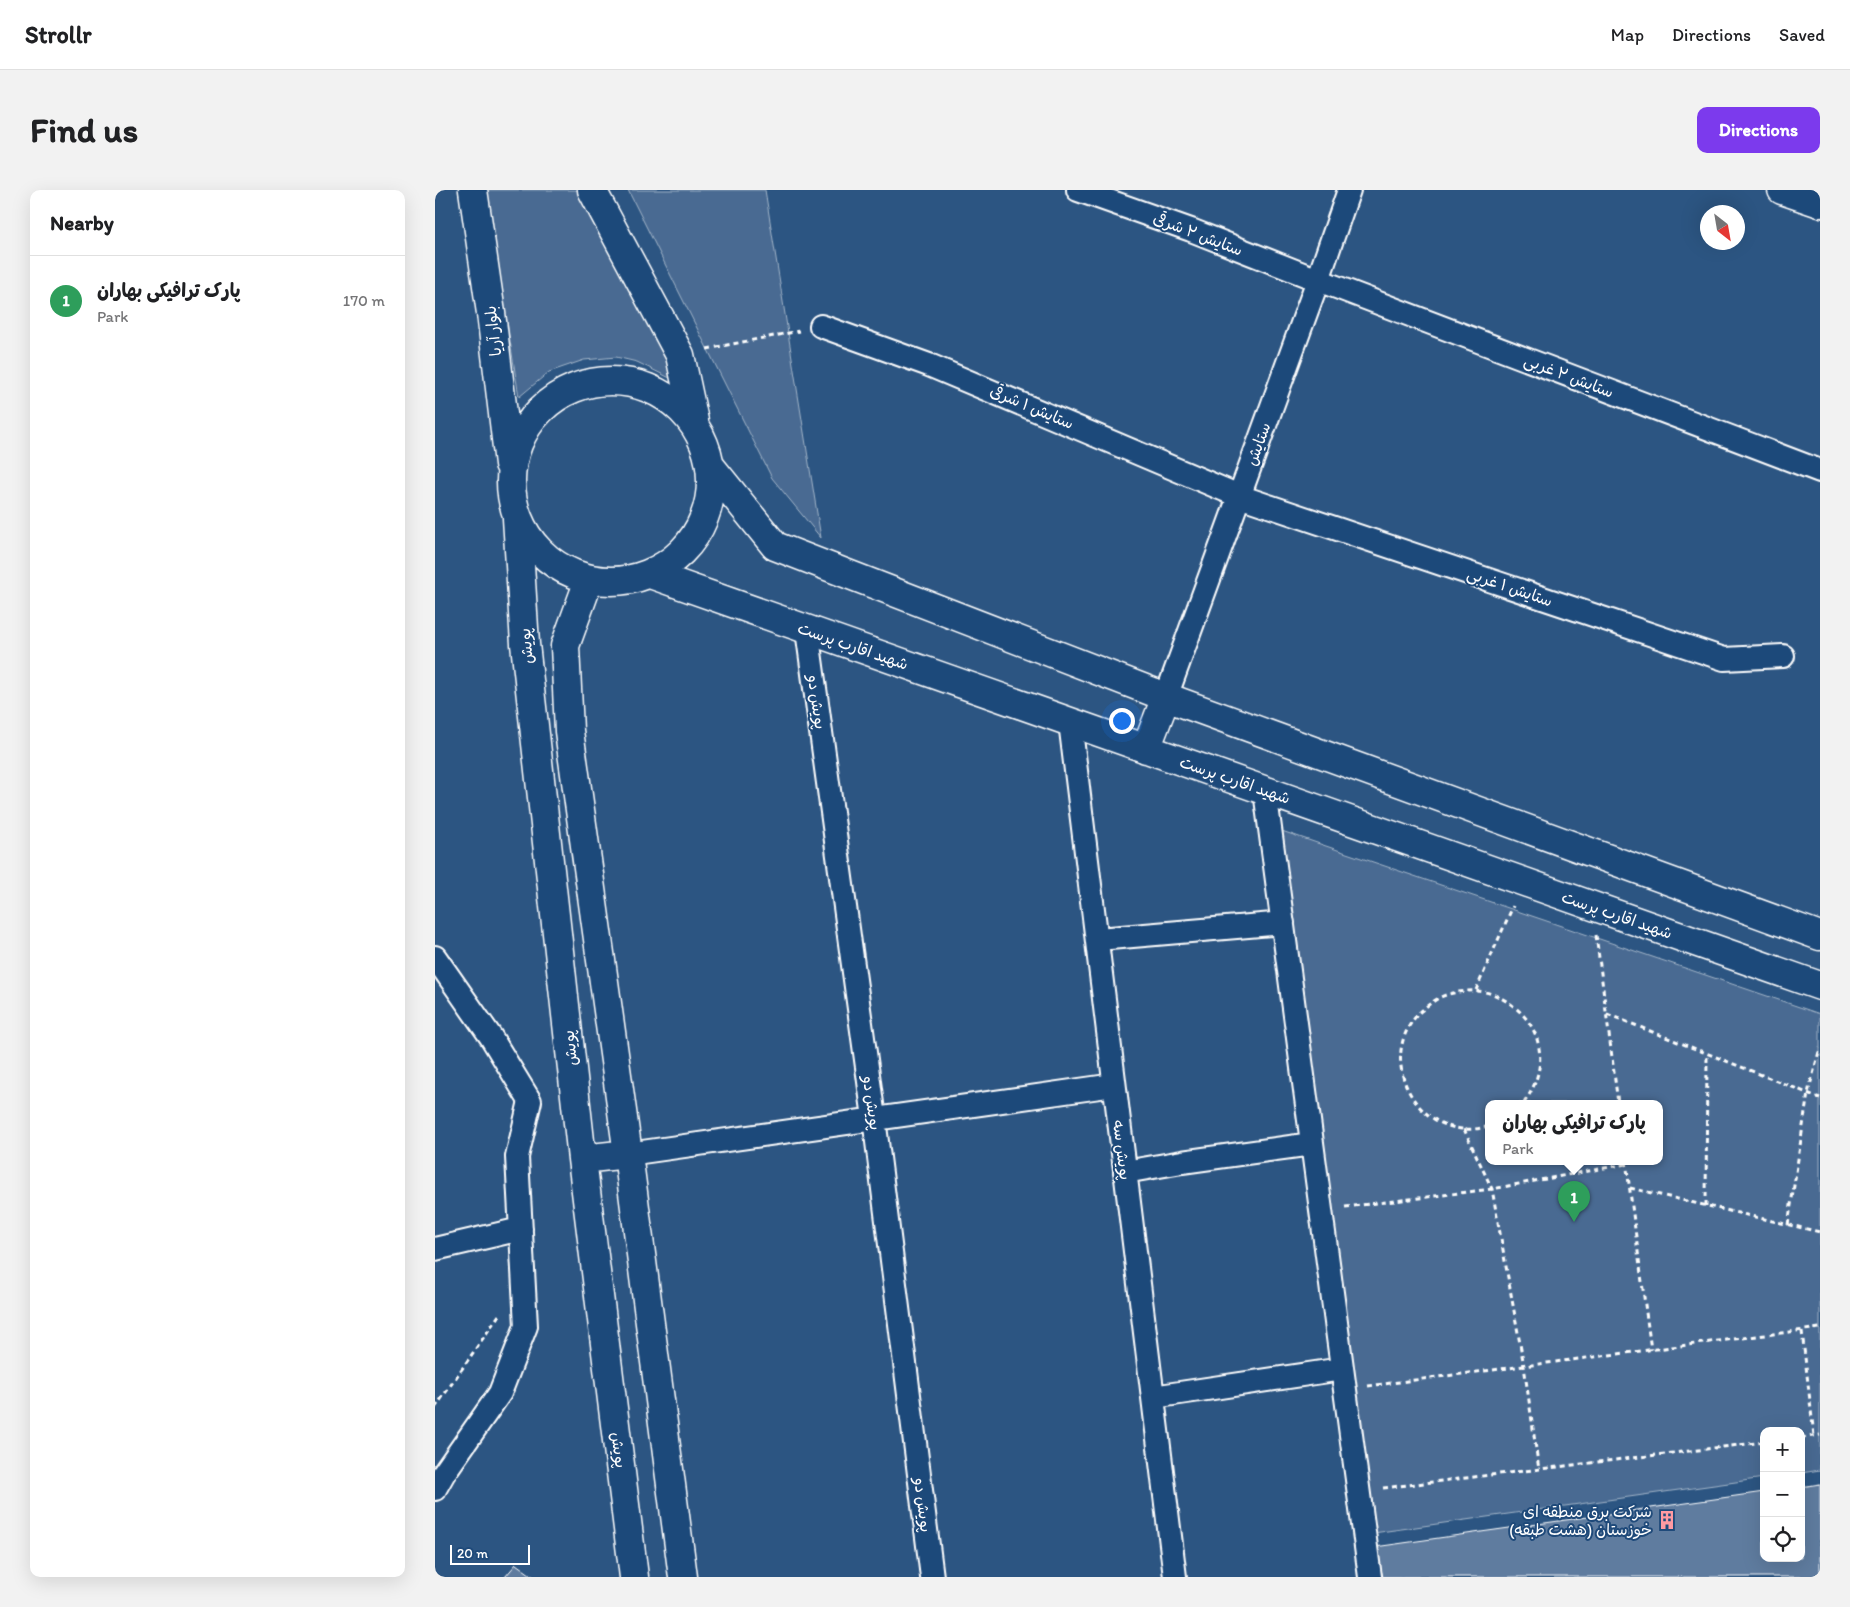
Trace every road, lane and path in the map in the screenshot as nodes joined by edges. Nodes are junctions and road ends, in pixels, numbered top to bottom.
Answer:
1 (473, 190) edge
2 (592, 190) edge
3 (1078, 190) edge
4 (1349, 190) edge
5 (1782, 190) edge
6 (1820, 203) edge
7 (1318, 280) junction
8 (821, 326) joint
9 (681, 354) junction
10 (694, 421) junction
11 (712, 468) junction
12 (1820, 470) edge
13 (511, 472) junction
14 (1239, 496) junction
15 (517, 518) junction
16 (650, 574) junction
17 (589, 580) junction
18 (807, 630) junction
19 (1783, 656) dead end
20 (1166, 697) junction
21 (1070, 722) junction
22 (1146, 749) junction
23 (1265, 791) junction
24 (1524, 882) junction
25 (1593, 906) junction
26 (1283, 923) junction
27 (1820, 936) edge
28 (1097, 938) junction
29 (435, 957) edge
30 (1820, 986) edge
31 (1476, 990) junction
32 (1607, 1014) junction
33 (1820, 1048) edge
34 (1707, 1054) junction
35 (1114, 1085) junction
36 (1808, 1093) junction
37 (1820, 1098) edge
38 (1527, 1100) edge
39 (1619, 1100) edge
40 (874, 1118) junction
41 (1485, 1128) edge
42 (1464, 1129) junction
43 (1312, 1144) junction
44 (628, 1154) junction
45 (582, 1159) junction
46 (1611, 1165) edge
47 (1626, 1165) edge
48 (1125, 1172) junction
49 (1492, 1188) junction
50 (1630, 1188) junction
51 (1706, 1206) junction
52 (1321, 1210) junction
53 (1788, 1225) junction
54 (521, 1229) junction
55 (1820, 1232) edge
56 (435, 1249) edge
57 (524, 1279) junction
58 (1820, 1328) edge
59 (1802, 1331) junction
60 (1651, 1350) junction
61 (1524, 1366) junction
62 (1344, 1379) junction
63 (1153, 1397) junction
64 (435, 1408) edge
65 (1820, 1435) edge
66 (1814, 1436) junction
67 (1805, 1437) edge
68 (1760, 1442) edge
69 (1539, 1470) junction
70 (1383, 1488) dead end
71 (435, 1489) edge
72 (635, 1577) edge
73 (683, 1577) edge
74 (932, 1577) edge
75 (1175, 1577) edge
76 (1370, 1577) edge

1 - 13 main road, بلوار آریا
2 - 9 main road
3 - 7 street, ستایش ۲ شرقی
4 - 7 street, ستایش
5 - 6 main road
7 - 12 street, ستایش ۲ غربی
7 - 14 street, ستایش
8 - 9 path
8 - 14 street, ستایش ۱ شرقی
9 - 10 main road
10 - 11 main road
10 - 13 main road
11 - 16 main road
11 - 20 main road
13 - 15 main road
14 - 19 street, ستایش ۱ غربی
14 - 20 street, ستایش
15 - 17 main road
15 - 45 main road, پویش
16 - 17 main road
16 - 18 main road, شهید اقارب پرست
17 - 44 main road
18 - 21 main road, شهید اقارب پرست
18 - 40 street, پویش دو
20 - 22 main road
20 - 27 main road
21 - 22 main road, شهید اقارب پرست
21 - 28 street, پویش سه
22 - 23 main road, شهید اقارب پرست
23 - 24 main road, شهید اقارب پرست
23 - 26 street
24 - 25 main road, شهید اقارب پرست
24 - 31 path
25 - 30 main road, شهید اقارب پرست
25 - 32 path
26 - 28 street
26 - 43 street
28 - 35 street, پویش سه
29 - 54 street
31 - 38 path
31 - 42 path
32 - 34 path
32 - 39 path
33 - 36 path
34 - 36 path
34 - 51 path
35 - 40 street
35 - 48 street, پویش سه
36 - 37 path
36 - 53 path
40 - 44 street
40 - 74 street, پویش دو
41 - 42 path
42 - 49 path
43 - 48 street
43 - 52 street
44 - 45 main road
44 - 73 main road
45 - 72 main road, پویش
46 - 49 path
47 - 50 path
48 - 63 street, پویش سه
49 - 52 path
49 - 61 path
50 - 51 path
50 - 60 path
51 - 53 path
52 - 62 street
53 - 55 path
54 - 56 street
54 - 57 street
57 - 64 path
57 - 71 street
58 - 59 path
59 - 60 path
59 - 66 path
60 - 61 path
61 - 62 path
61 - 69 path
62 - 63 street
62 - 76 street
63 - 75 street, پویش سه
65 - 66 path
66 - 67 path
68 - 69 path
69 - 70 path

